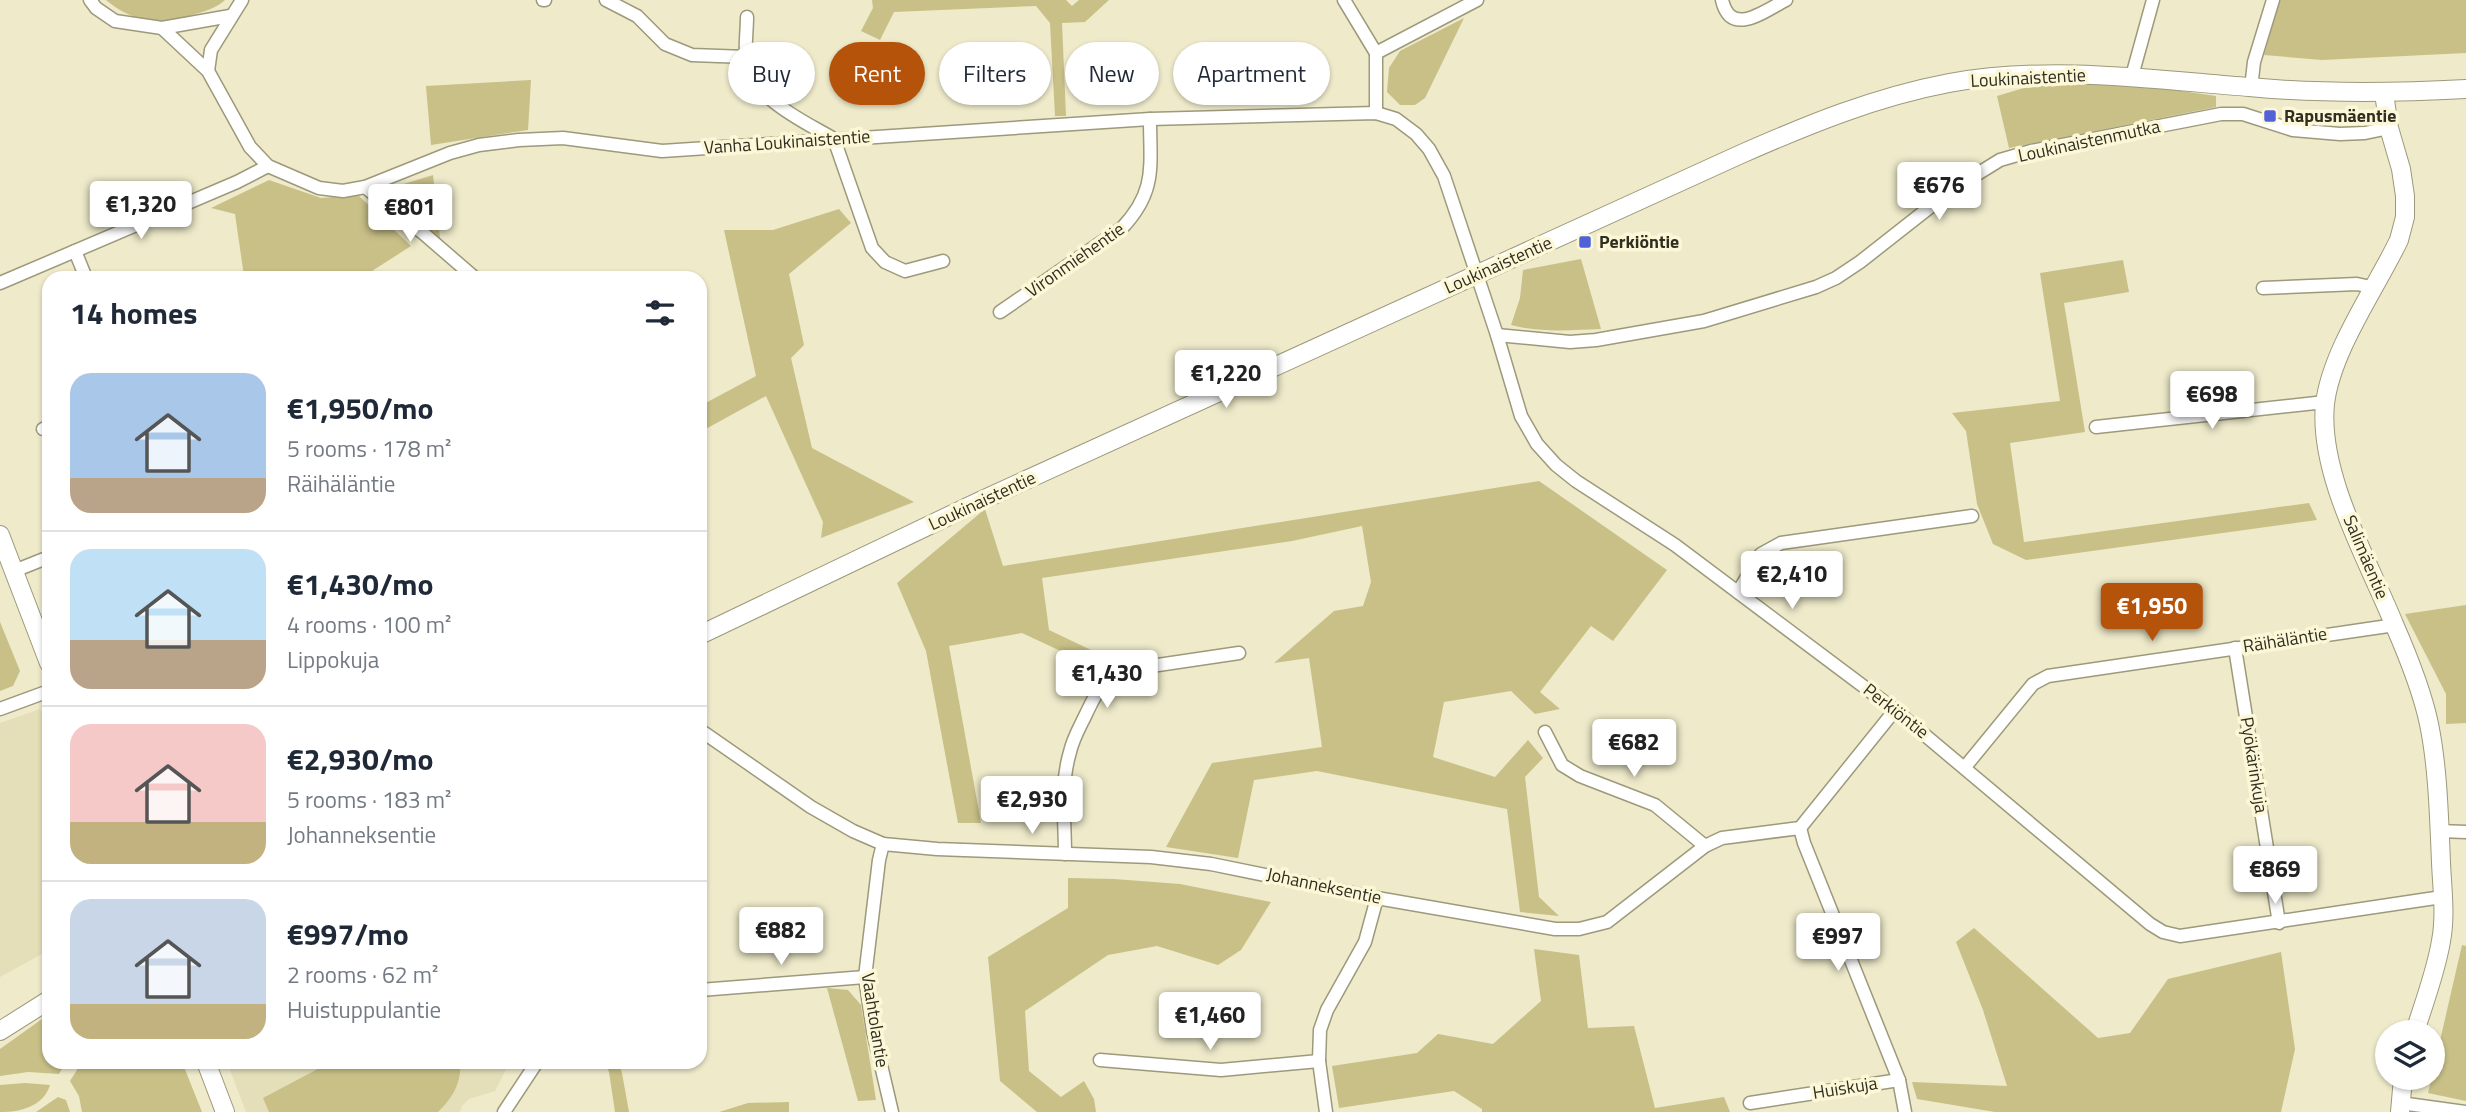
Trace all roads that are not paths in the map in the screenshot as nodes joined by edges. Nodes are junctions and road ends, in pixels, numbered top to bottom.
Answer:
1 (90, 0) edge
2 (242, 0) edge
3 (606, 0) edge
4 (1344, 0) edge
5 (1477, 0) edge
6 (1722, 0) edge
7 (1786, 0) edge
8 (2153, 0) edge
9 (2273, 0) edge
10 (230, 16) junction
11 (747, 17) dead end
12 (162, 28) junction
13 (746, 42) edge
14 (1376, 53) junction
15 (728, 56) edge
16 (208, 71) junction
17 (2132, 76) junction
18 (2251, 88) junction
19 (2466, 89) edge
20 (2384, 93) junction
21 (778, 105) edge
22 (1376, 113) junction
23 (1150, 118) junction
24 (2389, 128) junction
25 (834, 139) junction
26 (268, 166) junction
27 (365, 187) junction
28 (75, 251) junction
29 (943, 261) dead end
30 (83, 271) edge
31 (467, 271) edge
32 (1476, 275) junction
33 (0, 283) edge
34 (2263, 288) dead end
35 (2375, 288) junction
36 (1000, 312) dead end
37 (1497, 335) junction
38 (2325, 402) junction
39 (2096, 427) dead end
40 (1972, 516) dead end
41 (0, 536) edge
42 (42, 561) edge
43 (14, 571) junction
44 (1738, 592) junction
45 (2395, 625) junction
46 (707, 632) edge
47 (42, 645) edge
48 (2235, 648) junction
49 (1240, 653) dead end
50 (42, 694) edge
51 (0, 709) edge
52 (1895, 710) junction
53 (1545, 732) dead end
54 (707, 740) edge
55 (1965, 766) junction
56 (1800, 828) junction
57 (2439, 831) junction
58 (2466, 832) edge
59 (883, 844) junction
60 (1705, 846) junction
61 (1065, 854) junction
62 (2442, 897) junction
63 (1377, 898) junction
64 (2278, 923) junction
65 (865, 977) junction
66 (707, 989) edge
67 (42, 1004) edge
68 (2418, 1020) edge
69 (0, 1031) edge
70 (1100, 1060) dead end
71 (1319, 1061) junction
72 (209, 1069) edge
73 (532, 1069) edge
74 (1899, 1080) junction
75 (1749, 1103) dead end
76 (2400, 1107) edge
77 (225, 1112) edge
78 (504, 1112) edge
79 (892, 1112) edge
80 (1326, 1112) edge
81 (1905, 1112) edge
82 (2466, 1112) edge

1 - 12 street
2 - 10 street
3 - 15 street
4 - 14 street
5 - 14 street
6 - 7 street
8 - 17 street
9 - 18 street
10 - 12 street
10 - 16 street
11 - 13 street
12 - 16 street, Vanha Loukinaistentie
14 - 22 street
16 - 26 street, Vanha Loukinaistentie
17 - 18 street, Loukinaistentie
17 - 32 street, Loukinaistentie
18 - 20 street, Loukinaistentie
19 - 20 street, Loukinaistentie
20 - 24 street, Salimäentie
21 - 25 street
22 - 23 street, Vanha Loukinaistentie
22 - 32 street, Vanha Loukinaistentie
23 - 25 street, Vanha Loukinaistentie
23 - 36 street, Vironmiehentie
24 - 35 street, Salimäentie
24 - 37 street, Loukinaistenmutka
25 - 27 street, Vanha Loukinaistentie
25 - 29 street
26 - 27 street, Vanha Loukinaistentie
26 - 28 street
27 - 31 street
28 - 30 street
28 - 33 street
32 - 37 street, Perkiöntie
32 - 46 street, Loukinaistentie
34 - 35 street
35 - 38 street, Salimäentie
37 - 44 street, Perkiöntie
38 - 39 street
38 - 45 street, Salimäentie
40 - 44 street
41 - 43 street
42 - 43 street
43 - 47 street
44 - 52 street, Perkiöntie
45 - 48 street, Räihäläntie
45 - 57 street, Salimäentie
48 - 55 street, Räihäläntie
48 - 64 street, Pyökärinkuja
49 - 61 street
50 - 51 street
52 - 55 street, Perkiöntie
52 - 56 street
53 - 60 street
54 - 59 street, Johanneksentie
55 - 64 street, Perkiöntie
56 - 60 street, Johanneksentie
56 - 74 street
57 - 58 street
57 - 62 street, Salimäentie
59 - 61 street, Johanneksentie
59 - 65 street, Vaahtolantie
60 - 63 street, Johanneksentie
61 - 63 street, Johanneksentie
62 - 64 street, Perkiöntie
62 - 68 street, Salimäentie
63 - 71 street
65 - 66 street
65 - 79 street, Vaahtolantie
67 - 69 street
70 - 71 street
71 - 80 street
72 - 77 street
73 - 78 street
74 - 75 street, Huiskuja
74 - 81 street
76 - 82 street

